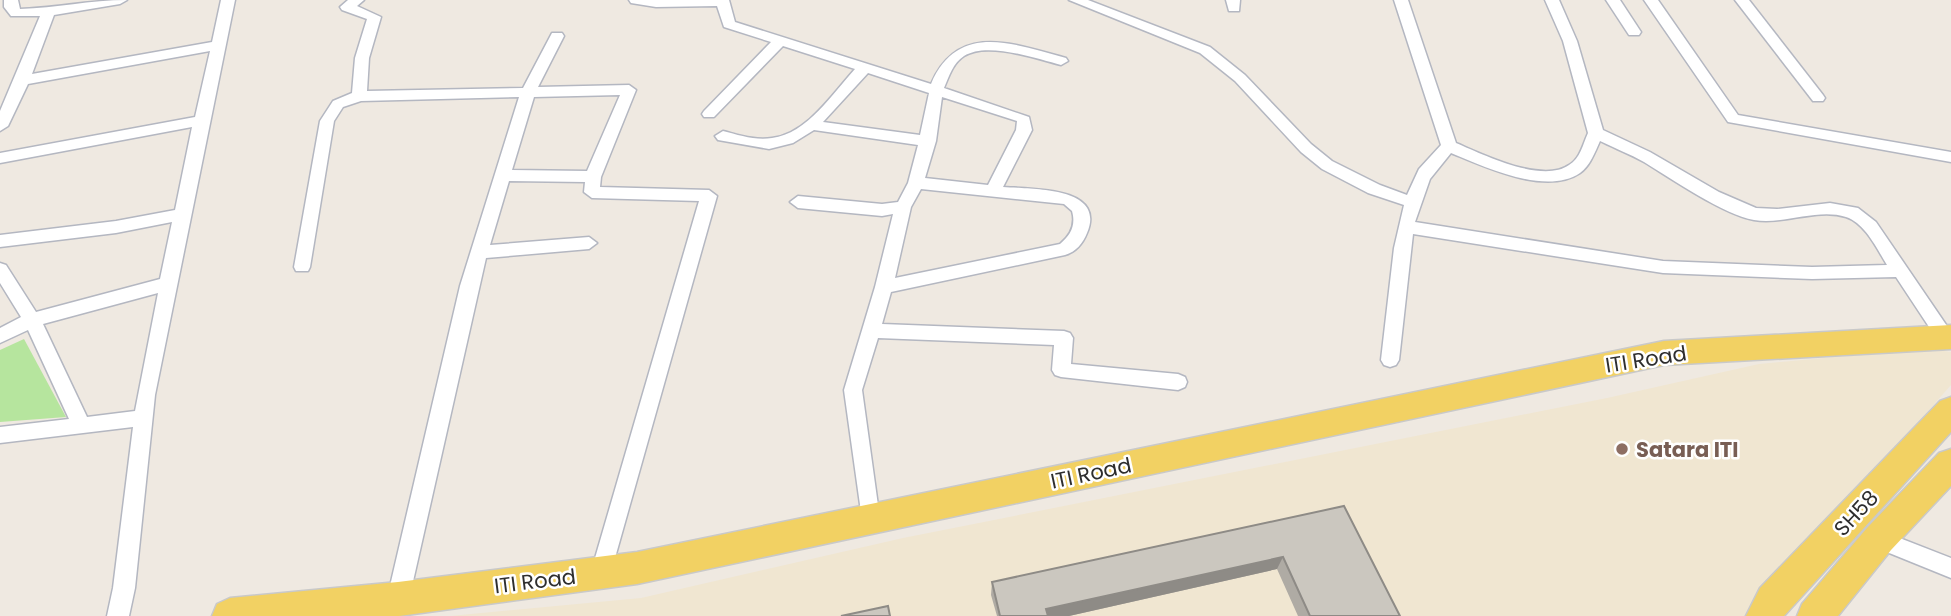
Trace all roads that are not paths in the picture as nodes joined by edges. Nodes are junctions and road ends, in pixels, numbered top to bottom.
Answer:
1 (10, 0) edge
2 (120, 0) edge
3 (228, 0) edge
4 (356, 0) edge
5 (636, 0) edge
6 (1076, 0) edge
7 (1401, 0) edge
8 (1552, 0) edge
9 (1613, 0) edge
10 (1651, 0) edge
11 (1742, 0) edge
12 (722, 1) edge
13 (48, 12) junction
14 (1634, 32) dead end
15 (557, 36) dead end
16 (781, 40) junction
17 (219, 45) junction
18 (1061, 61) dead end
19 (866, 66) junction
20 (22, 80) junction
21 (935, 88) junction
22 (528, 93) junction
23 (359, 96) junction
24 (1818, 98) dead end
25 (709, 114) dead end
26 (201, 121) junction
27 (812, 125) junction
28 (0, 126) edge
29 (1596, 133) junction
30 (723, 136) dead end
31 (928, 142) junction
32 (1449, 146) junction
33 (1951, 157) edge
34 (0, 158) edge
35 (503, 176) junction
36 (593, 177) junction
37 (916, 183) junction
38 (993, 191) junction
39 (798, 202) dead end
40 (1414, 203) junction
41 (903, 207) junction
42 (184, 214) junction
43 (1407, 227) junction
44 (0, 240) edge
45 (589, 243) dead end
46 (480, 252) junction
47 (302, 267) dead end
48 (0, 270) edge
49 (1900, 271) junction
50 (169, 283) junction
51 (884, 287) junction
52 (32, 320) junction
53 (871, 331) junction
54 (0, 336) edge
55 (1948, 337) edge
56 (1390, 360) dead end
57 (1178, 382) dead end
58 (1951, 411) edge
59 (145, 418) junction
60 (82, 426) junction
61 (0, 435) edge
62 (1945, 478) edge
63 (870, 520) junction
64 (1879, 539) junction
65 (1951, 568) edge
66 (602, 572) junction
67 (398, 599) junction
68 (118, 616) edge
69 (230, 616) edge
70 (1764, 616) edge
71 (1815, 616) edge

1 - 13 street
2 - 13 street
3 - 17 street
4 - 23 street
5 - 12 street
6 - 40 street
7 - 32 street
8 - 29 street
9 - 14 street
10 - 33 street
11 - 24 street
12 - 16 street
13 - 20 street
15 - 22 street
16 - 19 street
16 - 25 street
17 - 20 street
17 - 26 street
18 - 21 street
19 - 21 street
19 - 27 street
20 - 28 street
21 - 31 street
21 - 38 street
22 - 23 street
22 - 35 street
22 - 36 street
23 - 47 street
26 - 34 street
26 - 42 street
27 - 30 street
27 - 31 street
29 - 32 street
29 - 49 street
31 - 37 street
32 - 40 street
35 - 36 street
35 - 46 street
36 - 66 street
37 - 38 street
37 - 41 street
38 - 51 street
39 - 41 street
40 - 43 street
41 - 51 street
42 - 44 street
42 - 50 street
43 - 49 street
43 - 56 street
45 - 46 street
46 - 67 street
48 - 52 street
49 - 55 street
50 - 52 street
50 - 59 street
51 - 53 street
52 - 54 street
52 - 60 street
53 - 57 street
53 - 63 street
55 - 63 main road, ITI Road
58 - 70 main road, SH58 / SH58
59 - 60 street
59 - 68 street
60 - 61 street
62 - 64 main road, SH58 / SH58
63 - 66 main road, ITI Road
64 - 65 street
64 - 71 main road, SH58 / SH58
66 - 67 main road, ITI Road
67 - 69 main road, ITI Road

